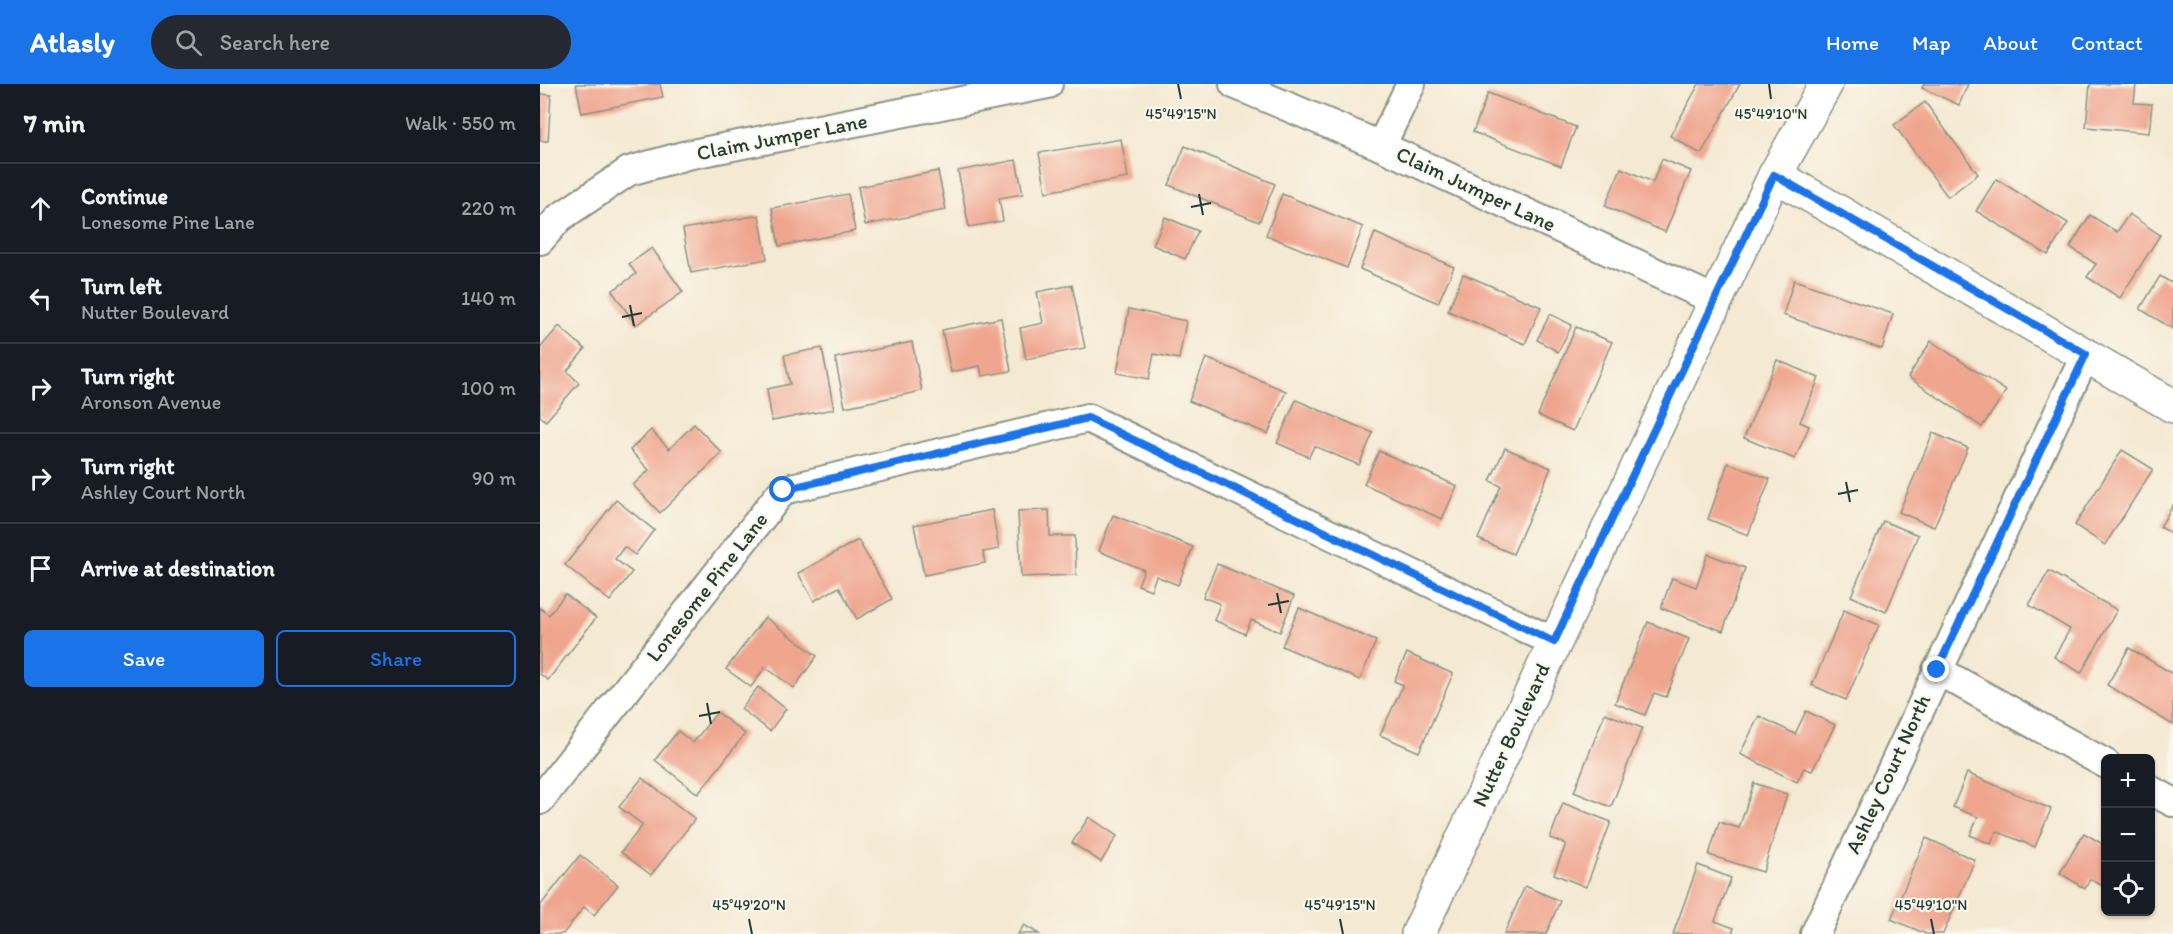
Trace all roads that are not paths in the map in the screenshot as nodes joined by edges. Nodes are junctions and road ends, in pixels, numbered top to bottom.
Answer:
1 (1048, 84) edge
2 (1234, 84) edge
3 (1411, 84) edge
4 (1826, 84) edge
5 (1381, 146) junction
6 (1774, 175) junction
7 (540, 240) edge
8 (1715, 300) junction
9 (2086, 354) junction
10 (2173, 406) edge
11 (1554, 642) junction
12 (1937, 670) junction
13 (2101, 761) edge
14 (2155, 792) edge
15 (540, 800) edge
16 (2173, 802) edge
17 (1418, 934) edge
18 (1815, 934) edge

1 - 7 street, Claim Jumper Lane
2 - 5 street, Claim Jumper Lane
3 - 5 street
4 - 6 street, Nutter Boulevard
5 - 8 street, Claim Jumper Lane
6 - 8 street, Nutter Boulevard
6 - 9 street
8 - 11 street, Nutter Boulevard
9 - 10 street
9 - 12 street, Ashley Court North
11 - 15 street, Lonesome Pine Lane
11 - 17 street, Nutter Boulevard
12 - 13 street
12 - 18 street, Ashley Court North
14 - 16 street

